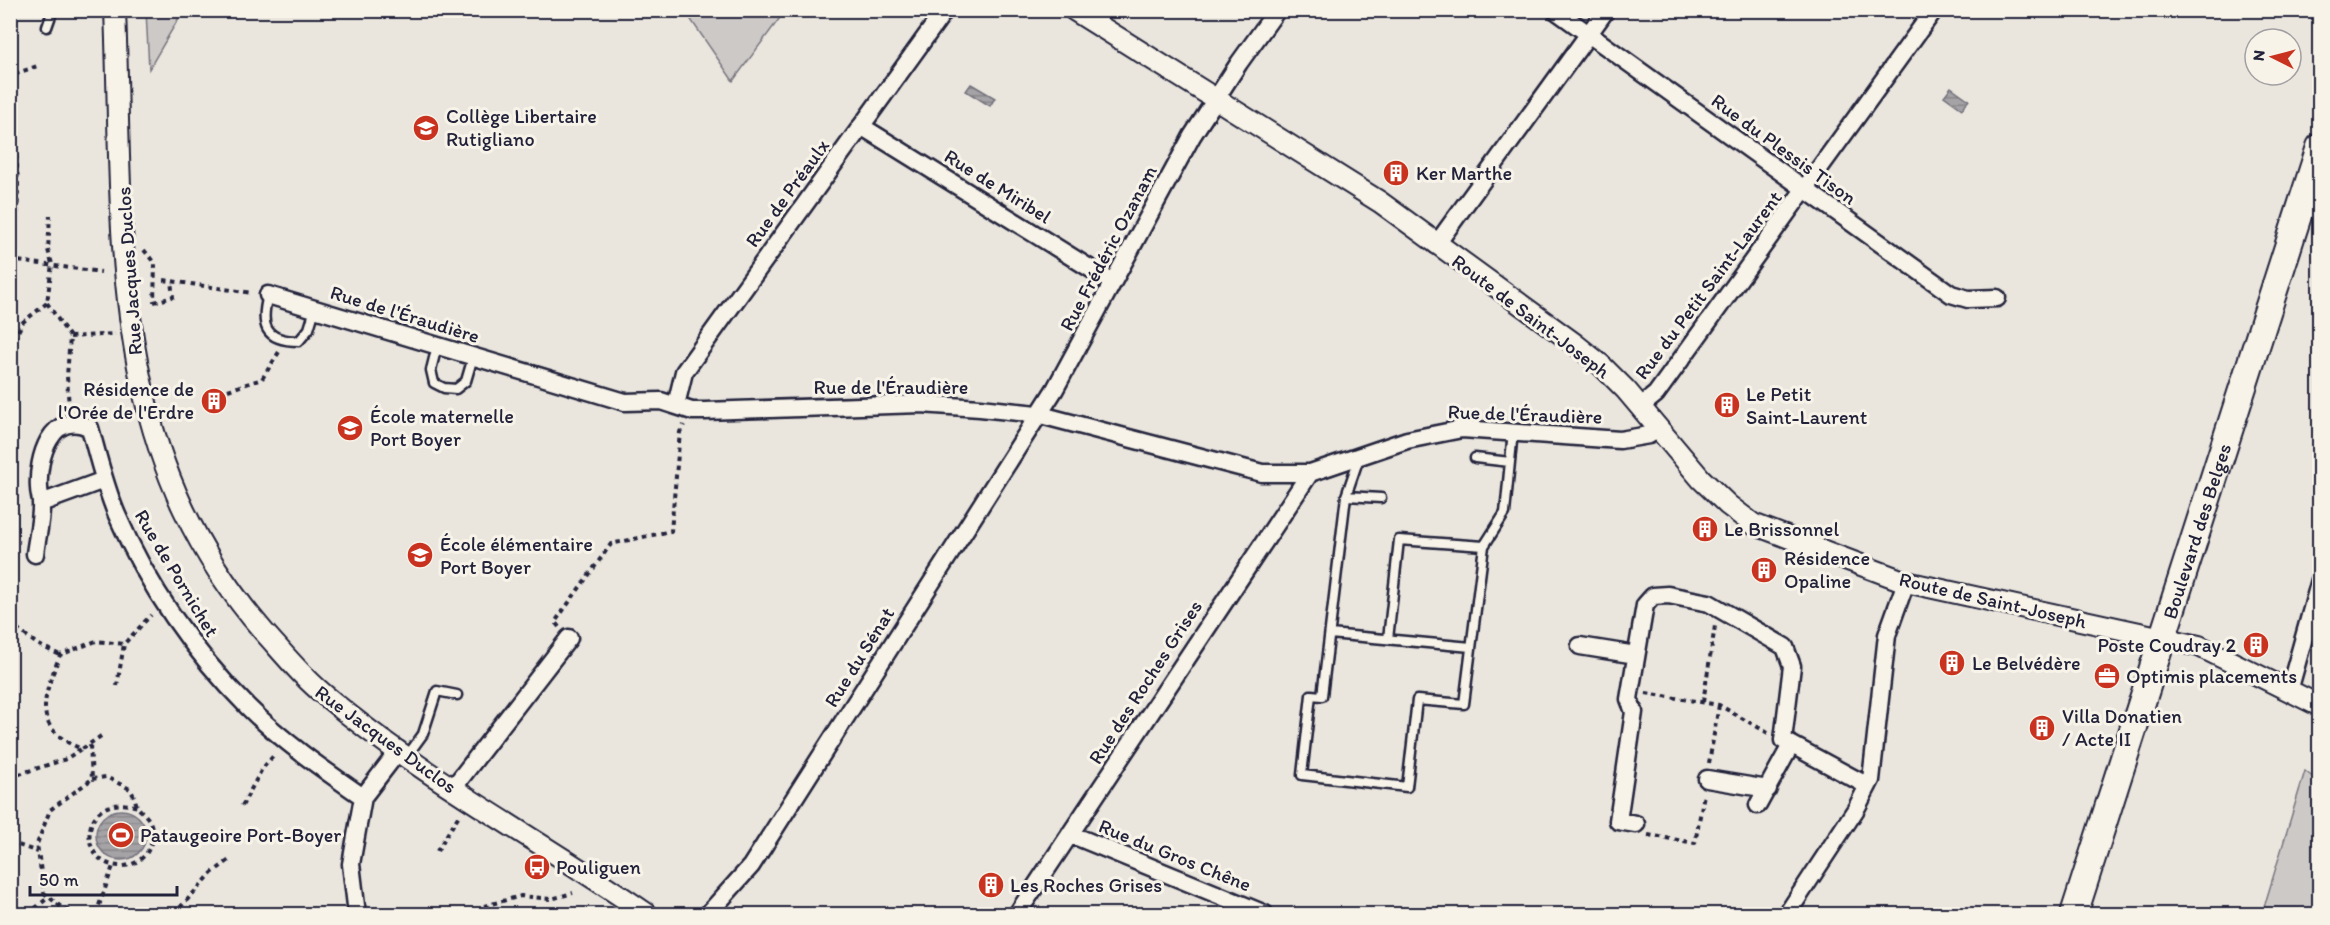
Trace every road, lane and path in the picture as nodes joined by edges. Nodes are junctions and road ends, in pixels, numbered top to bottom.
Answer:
1 (53, 10) edge
2 (115, 10) edge
3 (945, 10) edge
4 (1074, 10) edge
5 (1277, 10) edge
6 (1554, 10) edge
7 (1606, 10) edge
8 (1934, 10) edge
9 (47, 27) dead end
10 (1588, 35) junction
11 (37, 66) dead end
12 (10, 82) edge
13 (1215, 100) junction
14 (10, 111) edge
15 (861, 126) junction
16 (2319, 147) edge
17 (1805, 190) junction
18 (50, 216) dead end
19 (139, 241) dead end
20 (1436, 245) junction
21 (13, 261) edge
22 (52, 264) junction
23 (101, 272) dead end
24 (164, 280) dead end
25 (171, 281) junction
26 (1112, 282) junction
27 (235, 289) dead end
28 (268, 295) joint
29 (1997, 298) dead end
30 (47, 303) junction
31 (315, 309) junction
32 (115, 334) dead end
33 (70, 337) junction
34 (282, 341) junction
35 (437, 346) junction
36 (10, 347) edge
37 (473, 357) junction
38 (228, 390) dead end
39 (1641, 407) junction
40 (684, 408) junction
41 (1037, 414) junction
42 (70, 424) junction
43 (1659, 429) junction
44 (1513, 431) junction
45 (1360, 454) junction
46 (1474, 459) dead end
47 (1510, 462) junction
48 (1310, 473) junction
49 (104, 480) junction
50 (1346, 496) junction
51 (1381, 498) dead end
52 (41, 503) junction
53 (1484, 546) junction
54 (35, 554) dead end
55 (2319, 580) edge
56 (1906, 582) junction
57 (165, 603) junction
58 (1718, 608) junction
59 (10, 623) edge
60 (1330, 634) junction
61 (2162, 637) junction
62 (569, 638) joint
63 (1388, 639) junction
64 (124, 644) junction
65 (1580, 646) dead end
66 (1471, 647) junction
67 (60, 655) junction
68 (1636, 655) junction
69 (117, 686) dead end
70 (1631, 691) junction
71 (2289, 691) junction
72 (457, 695) dead end
73 (1703, 702) junction
74 (1719, 705) junction
75 (2319, 706) edge
76 (101, 736) dead end
77 (287, 739) junction
78 (1787, 742) junction
79 (90, 744) junction
80 (82, 749) junction
81 (403, 753) junction
82 (10, 777) edge
83 (92, 779) junction
84 (1707, 779) junction
85 (1868, 786) junction
86 (453, 788) junction
87 (1768, 789) junction
88 (363, 797) junction
89 (242, 806) dead end
90 (1758, 806) dead end
91 (138, 807) junction
92 (459, 814) dead end
93 (1636, 824) joint
94 (1070, 834) junction
95 (10, 842) edge
96 (437, 851) dead end
97 (38, 852) junction
98 (232, 858) dead end
99 (113, 866) junction
100 (573, 893) dead end
101 (49, 897) junction
102 (484, 906) dead end
103 (28, 915) edge
104 (77, 915) edge
105 (96, 915) edge
106 (174, 915) edge
107 (357, 915) edge
108 (647, 915) edge
109 (708, 915) edge
110 (1017, 915) edge
111 (1265, 915) edge
112 (1787, 915) edge
113 (2074, 915) edge

1 - 9 lane
2 - 81 street, Rue Jacques Duclos
3 - 15 street, Rue de Préaulx
4 - 13 street, Route de Saint-Joseph
5 - 13 street, Rue Frédéric Ozanam
6 - 10 street, Rue du Plessis Tison
7 - 10 street
8 - 17 street, Rue du Petit Saint-Laurent
10 - 17 street, Rue du Plessis Tison
10 - 20 street
11 - 12 path
13 - 20 street, Route de Saint-Joseph
13 - 26 street, Rue Frédéric Ozanam
14 - 21 path
15 - 26 street, Rue de Miribel
15 - 40 street, Rue de Préaulx
16 - 61 main road, Boulevard des Belges
17 - 29 street, Rue du Plessis Tison
17 - 39 street, Rue du Petit Saint-Laurent
18 - 22 path
19 - 25 path
20 - 39 street, Route de Saint-Joseph
21 - 22 path
22 - 23 path
22 - 30 path
24 - 25 path
25 - 27 path
26 - 41 street, Rue Frédéric Ozanam
28 - 31 street, Rue de l'Éraudière
28 - 34 lane
30 - 33 path
30 - 36 path
31 - 34 lane
31 - 35 street, Rue de l'Éraudière
32 - 33 path
33 - 42 path
34 - 38 path
35 - 37 street, Rue de l'Éraudière
35 - 37 lane
37 - 40 street, Rue de l'Éraudière
39 - 43 street, Route de Saint-Joseph
40 - 41 street, Rue de l'Éraudière
40 - 62 path
41 - 48 street, Rue de l'Éraudière
41 - 109 street, Rue du Sénat
42 - 49 street, Rue de Pornichet
42 - 52 street
43 - 44 street, Rue de l'Éraudière
43 - 56 street, Route de Saint-Joseph
44 - 45 street, Rue de l'Éraudière
44 - 47 lane
45 - 48 street, Rue de l'Éraudière
45 - 50 lane
46 - 47 lane
47 - 53 lane
48 - 94 street, Rue des Roches Grises
49 - 52 street
49 - 57 street, Rue de Pornichet
50 - 51 lane
50 - 60 lane
52 - 54 street
53 - 63 lane
53 - 66 lane
55 - 71 street
56 - 61 street, Route de Saint-Joseph
56 - 85 street
57 - 64 path
57 - 77 street, Rue de Pornichet
58 - 68 street
58 - 73 path
58 - 78 street
59 - 67 path
60 - 63 lane
60 - 66 lane
61 - 71 street, Route de Saint-Joseph
61 - 113 main road, Boulevard des Belges
62 - 86 street
63 - 66 lane
64 - 67 path
64 - 69 path
65 - 68 street
67 - 80 path
68 - 70 street
70 - 73 path
70 - 93 street
71 - 75 street, Route de Saint-Joseph
72 - 81 lane
73 - 74 path
74 - 78 path
74 - 84 path
76 - 79 path
77 - 88 street, Rue de Pornichet
77 - 89 path
78 - 85 street
78 - 87 street
79 - 80 path
79 - 83 path
80 - 82 path
81 - 86 street, Rue Jacques Duclos
81 - 88 street
83 - 91 path
83 - 97 path
84 - 87 street
84 - 93 path
85 - 112 street
86 - 108 street, Rue Jacques Duclos
87 - 90 street
88 - 107 street
91 - 99 path
91 - 99 path
92 - 96 path
94 - 110 street, Rue des Roches Grises
94 - 111 street, Rue du Gros Chêne
95 - 97 path
97 - 101 path
98 - 106 path
99 - 105 path
100 - 102 path
101 - 103 path
101 - 104 path

